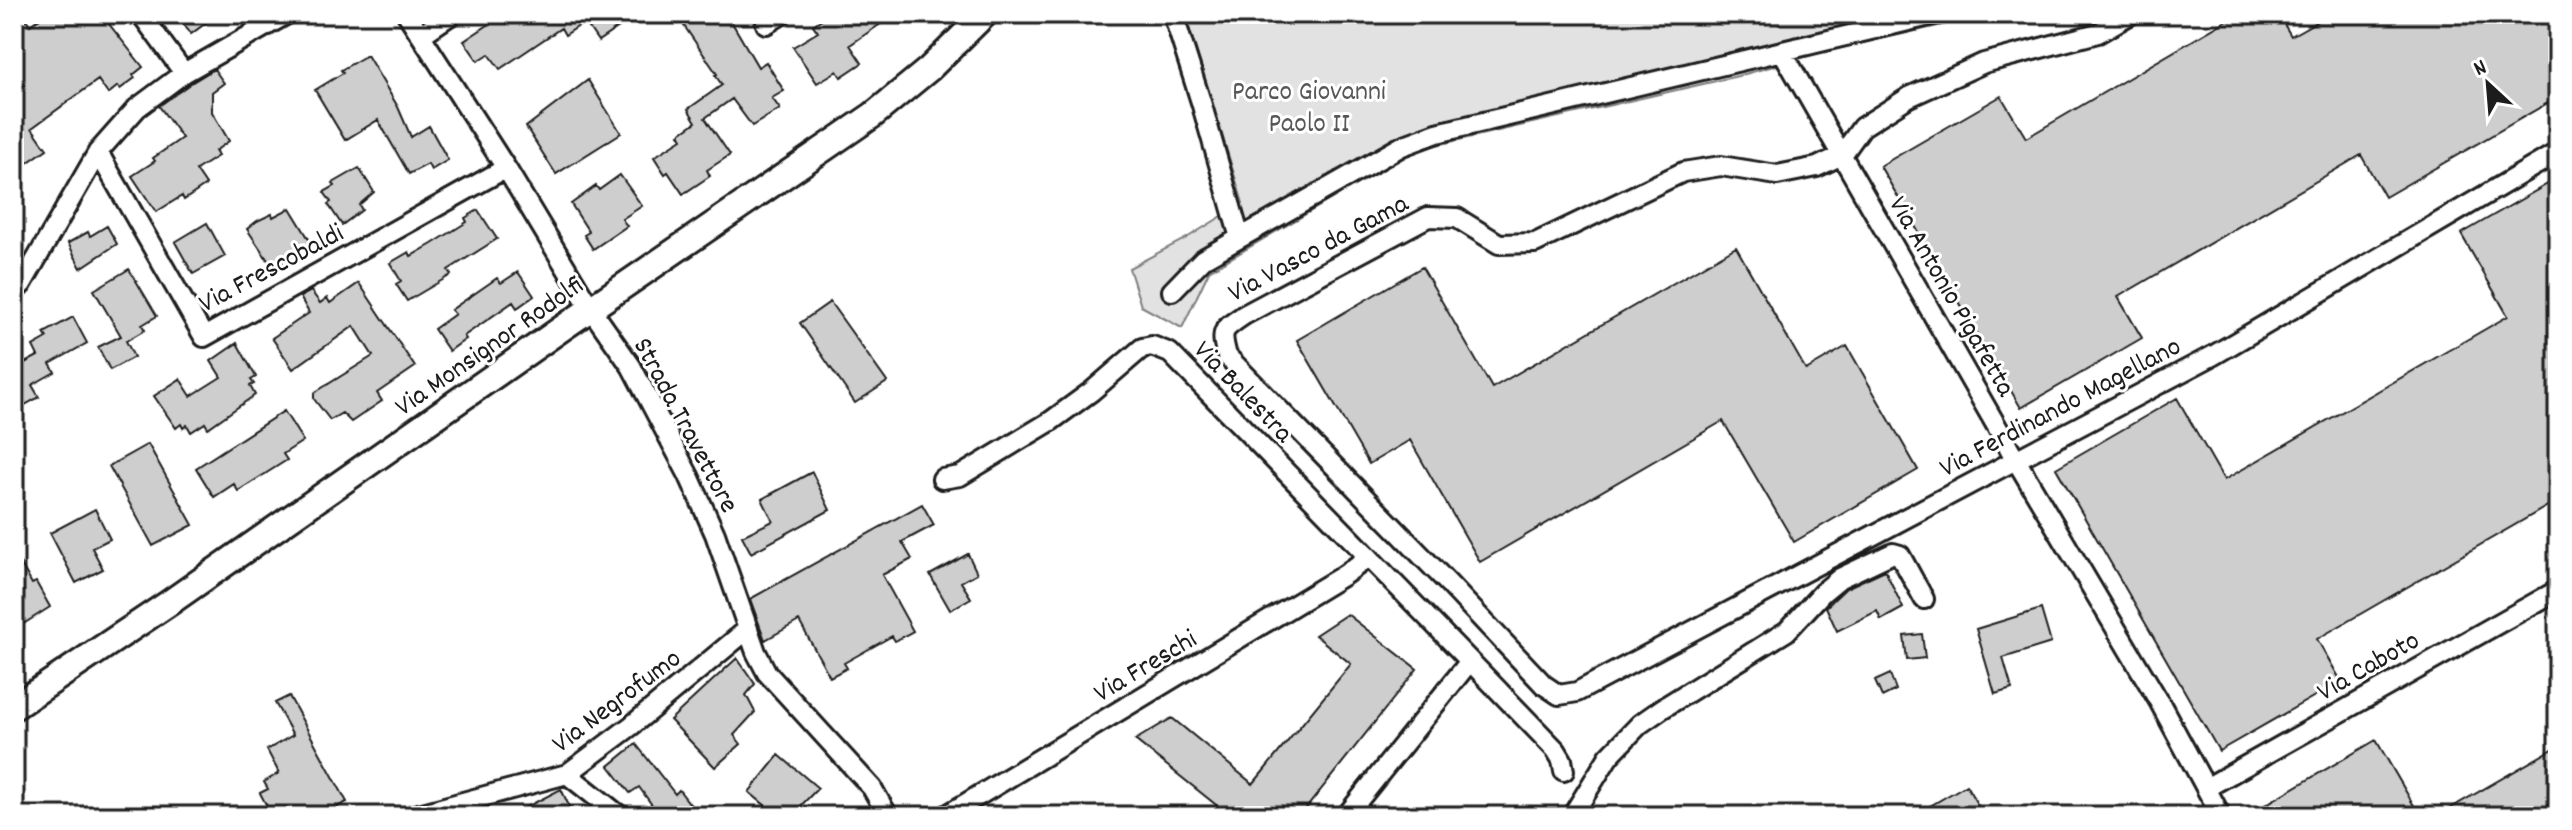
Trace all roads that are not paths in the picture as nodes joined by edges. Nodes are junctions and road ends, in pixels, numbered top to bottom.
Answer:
1 (141, 14) edge
2 (287, 14) edge
3 (407, 14) edge
4 (452, 14) edge
5 (985, 14) edge
6 (1173, 14) edge
7 (1938, 14) edge
8 (2131, 14) edge
9 (421, 35) junction
10 (1782, 51) junction
11 (184, 73) junction
12 (98, 152) junction
13 (2558, 152) edge
14 (1842, 155) junction
15 (506, 168) junction
16 (1240, 238) junction
17 (1172, 291) dead end
18 (14, 292) edge
19 (591, 309) junction
20 (2016, 460) junction
21 (942, 479) dead end
22 (1369, 557) junction
23 (2558, 590) edge
24 (1924, 599) dead end
25 (748, 629) junction
26 (1470, 661) junction
27 (1577, 692) joint
28 (16, 707) edge
29 (1564, 771) dead end
30 (567, 774) junction
31 (2206, 788) junction
32 (411, 816) edge
33 (620, 816) edge
34 (888, 816) edge
35 (945, 816) edge
36 (1346, 816) edge
37 (1572, 816) edge
38 (2221, 816) edge

1 - 11 street
2 - 11 street
3 - 9 street, Strada Travettore
4 - 9 street
5 - 19 street, Via Monsignor Rodolfi
6 - 16 street
7 - 10 street
8 - 14 street
9 - 15 street, Strada Travettore
10 - 14 street, Via Antonio Pigafetta
10 - 16 street
11 - 12 street
12 - 15 street, Via Frescobaldi
12 - 18 street
13 - 20 street, Via Ferdinando Magellano
14 - 20 street, Via Antonio Pigafetta
14 - 27 street, Via Vasco da Gama
15 - 19 street, Strada Travettore
16 - 17 street
19 - 25 street, Strada Travettore
19 - 28 street, Via Monsignor Rodolfi
20 - 27 street, Via Ferdinando Magellano
20 - 31 street, Via Antonio Pigafetta
21 - 22 street, Via Balestra
22 - 26 street, Via Balestra
22 - 35 street, Via Freschi
23 - 31 street, Via Caboto
24 - 37 street
25 - 30 street, Via Negrofumo
25 - 34 street, Strada Travettore
26 - 29 street, Via Balestra
26 - 36 street
30 - 32 street, Via Negrofumo
30 - 33 street
31 - 38 street, Via Antonio Pigafetta

